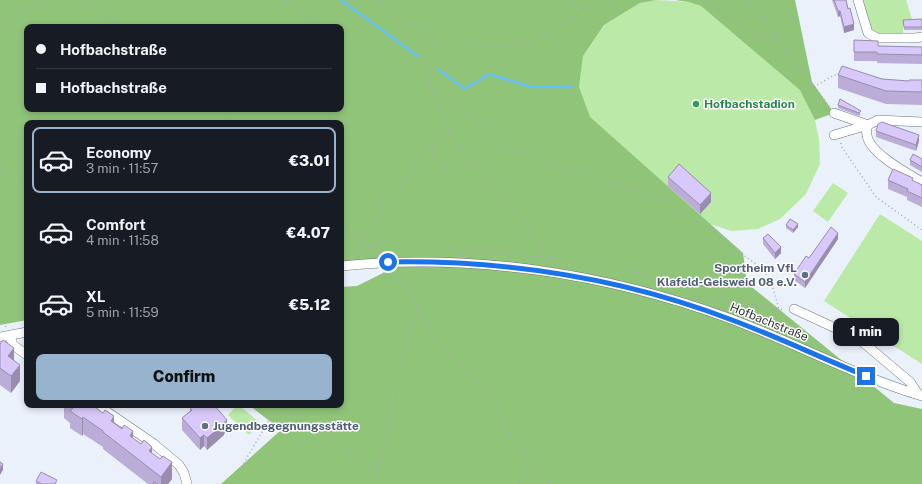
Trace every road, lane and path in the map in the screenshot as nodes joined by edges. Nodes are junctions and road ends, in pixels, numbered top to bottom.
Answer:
1 (39, 0) edge
2 (85, 0) edge
3 (286, 0) edge
4 (375, 0) edge
5 (572, 0) edge
6 (611, 0) edge
7 (705, 0) edge
8 (750, 0) edge
9 (858, 0) edge
10 (594, 1) edge
11 (583, 10) junction
12 (120, 24) edge
13 (318, 24) edge
14 (0, 30) edge
15 (922, 37) edge
16 (780, 40) junction
17 (344, 41) edge
18 (435, 45) junction
19 (842, 76) edge
20 (814, 87) junction
21 (432, 92) junction
22 (223, 112) edge
23 (834, 113) joint
24 (233, 120) edge
25 (922, 122) edge
26 (868, 125) junction
27 (449, 131) junction
28 (838, 134) joint
29 (430, 147) junction
30 (436, 157) junction
31 (419, 159) junction
32 (474, 160) junction
33 (0, 171) edge
34 (24, 182) edge
35 (922, 182) edge
36 (344, 226) edge
37 (922, 230) edge
38 (362, 240) junction
39 (370, 246) junction
40 (544, 249) junction
41 (464, 253) junction
42 (531, 256) junction
43 (552, 258) junction
44 (388, 262) junction
45 (461, 263) junction
46 (344, 266) edge
47 (779, 309) junction
48 (706, 310) junction
49 (790, 310) joint
50 (420, 312) junction
51 (0, 315) edge
52 (24, 333) edge
53 (10, 336) junction
54 (0, 337) edge
55 (24, 353) edge
56 (920, 395) edge
57 (101, 408) edge
58 (272, 408) edge
59 (285, 408) edge
60 (534, 466) junction
61 (378, 471) junction
62 (187, 484) edge
63 (231, 484) edge
64 (375, 484) edge
65 (519, 484) edge
66 (549, 484) edge

1 - 14 path
2 - 12 path
3 - 13 path
4 - 18 path
5 - 11 path
6 - 10 path
7 - 16 path
8 - 16 path
9 - 15 street
10 - 11 path
11 - 18 path
16 - 20 path
17 - 21 path
18 - 21 path
19 - 20 path
20 - 23 path
21 - 27 path
21 - 47 path
22 - 24 path
23 - 26 street
25 - 26 street
26 - 28 street
26 - 35 street
27 - 29 path
27 - 32 path
28 - 37 path
29 - 30 path
29 - 31 path
30 - 31 path
30 - 32 path
31 - 38 path
32 - 40 path
33 - 34 path
36 - 38 path
38 - 39 path
39 - 41 path
39 - 44 path
40 - 42 path
40 - 43 path
41 - 42 path
41 - 45 path
42 - 43 path
43 - 48 path
44 - 45 street, Hofbachstraße
44 - 46 street, Hofbachstraße
44 - 50 path
45 - 48 street, Hofbachstraße
47 - 48 path
47 - 49 path
48 - 56 street, Hofbachstraße
49 - 56 street
50 - 60 path
50 - 61 path
51 - 53 path
52 - 53 street
53 - 54 street
53 - 55 street
57 - 62 street
58 - 63 path
59 - 61 path
60 - 65 path
60 - 66 path
61 - 64 path

